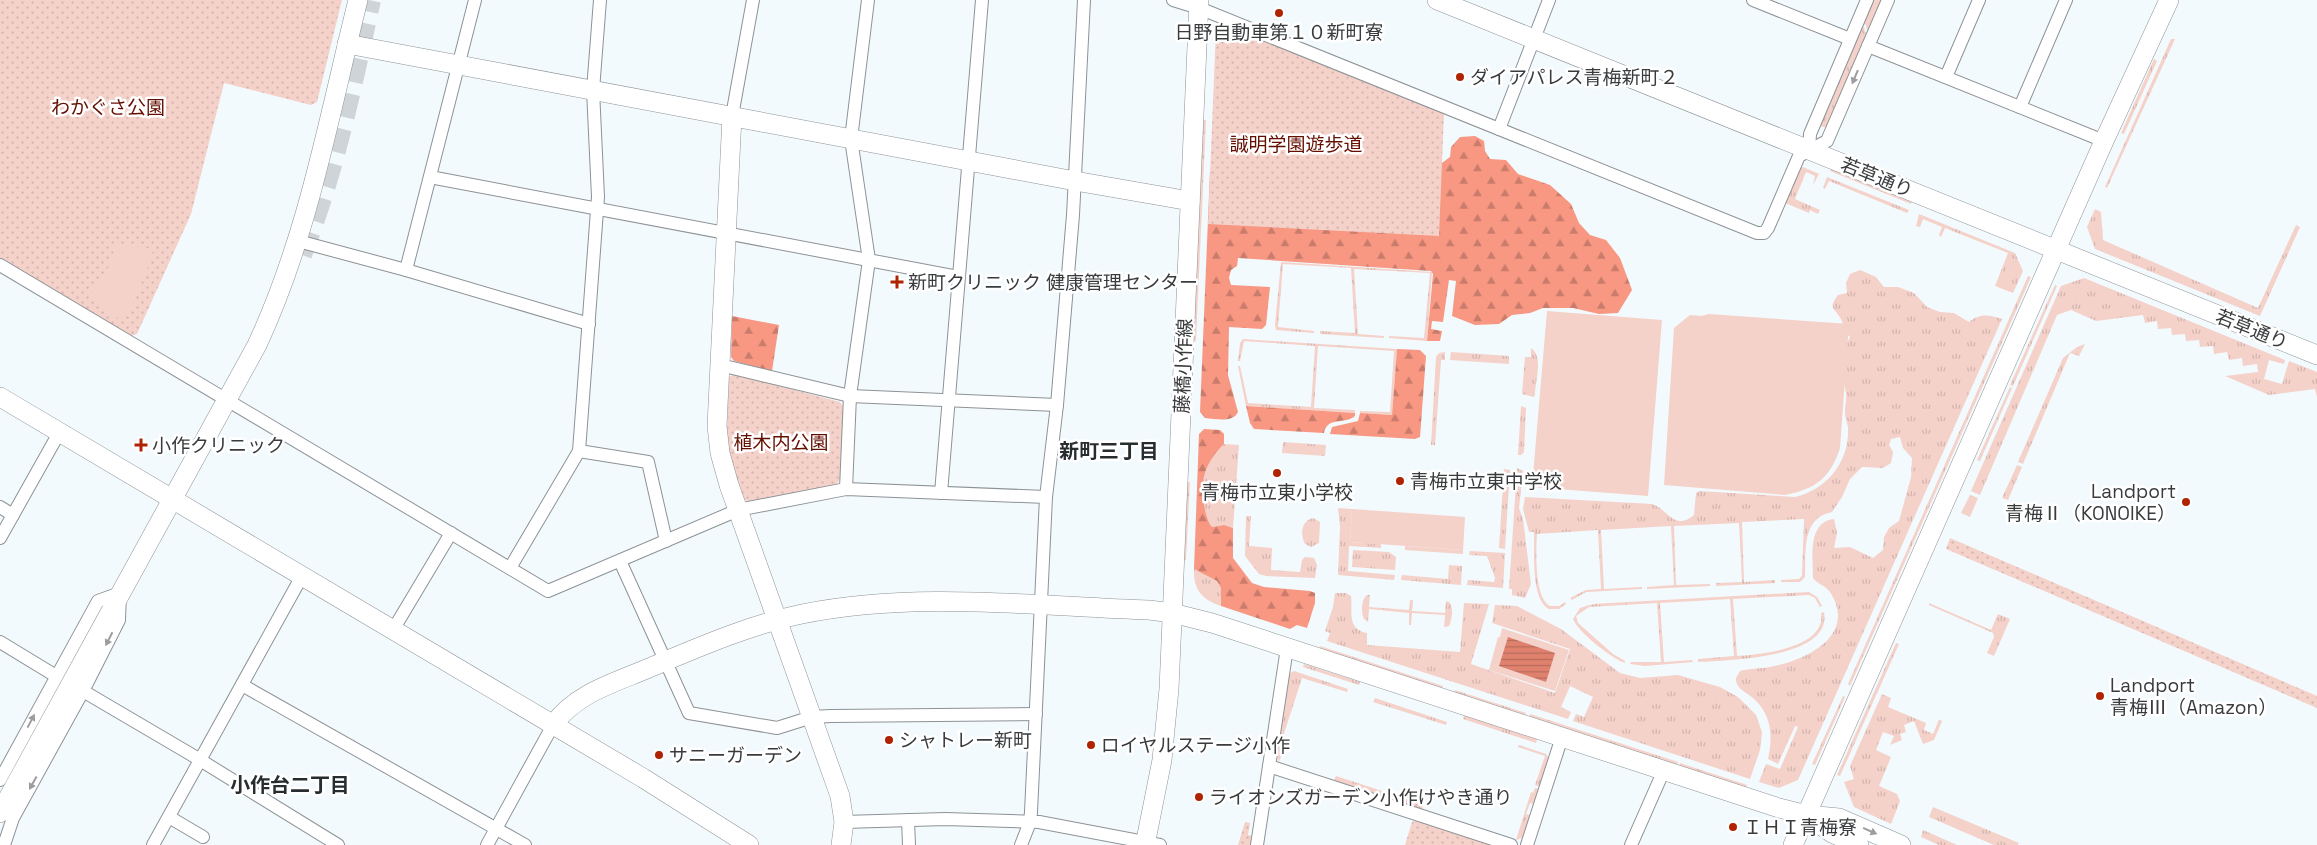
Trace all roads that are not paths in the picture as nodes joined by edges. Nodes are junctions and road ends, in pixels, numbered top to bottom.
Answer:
1 (358, 0) edge
2 (475, 0) edge
3 (600, 0) edge
4 (753, 0) edge
5 (868, 0) edge
6 (982, 0) edge
7 (1084, 0) edge
8 (1173, 0) edge
9 (1436, 0) edge
10 (1549, 0) edge
11 (1755, 0) edge
12 (1867, 0) edge
13 (1888, 0) edge
14 (1979, 0) edge
15 (2066, 0) edge
16 (2169, 0) edge
17 (1199, 4) edge
18 (1850, 39) junction
19 (1535, 40) junction
20 (347, 44) junction
21 (1868, 46) junction
22 (459, 66) junction
23 (1946, 77) junction
24 (593, 90) junction
25 (2020, 107) junction
26 (732, 116) junction
27 (1499, 129) junction
28 (851, 139) junction
29 (2104, 141) junction
30 (1809, 150) junction
31 (969, 161) junction
32 (430, 177) junction
33 (1075, 181) junction
34 (1190, 201) junction
35 (597, 208) junction
36 (726, 232) junction
37 (298, 241) junction
38 (2056, 250) junction
39 (869, 260) junction
40 (0, 265) edge
41 (406, 270) junction
42 (958, 277) junction
43 (589, 324) junction
44 (2317, 355) edge
45 (720, 365) junction
46 (850, 396) junction
47 (0, 397) edge
48 (227, 398) junction
49 (948, 400) junction
50 (1057, 405) junction
51 (60, 433) junction
52 (579, 451) junction
53 (846, 489) junction
54 (941, 493) junction
55 (1046, 497) junction
56 (173, 498) junction
57 (0, 507) edge
58 (738, 510) junction
59 (13, 515) junction
60 (451, 533) junction
61 (0, 538) edge
62 (666, 541) junction
63 (620, 561) junction
64 (510, 568) junction
65 (302, 576) junction
66 (120, 593) junction
67 (1040, 606) junction
68 (1172, 613) junction
69 (777, 621) junction
70 (394, 630) junction
71 (0, 642) edge
72 (1287, 648) junction
73 (665, 661) junction
74 (56, 676) junction
75 (242, 685) junction
76 (83, 691) junction
77 (1036, 714) junction
78 (812, 717) junction
79 (554, 725) junction
80 (1562, 738) junction
81 (199, 761) junction
82 (1270, 766) junction
83 (1664, 770) junction
84 (0, 780) edge
85 (0, 813) edge
86 (1806, 816) junction
87 (169, 817) junction
88 (908, 820) junction
89 (844, 822) junction
90 (1030, 822) junction
91 (496, 829) junction
92 (203, 837) dead end
93 (1150, 844) edge
94 (4, 845) edge
95 (153, 845) edge
96 (338, 845) edge
97 (487, 845) edge
98 (525, 845) edge
99 (749, 845) edge
100 (841, 845) edge
101 (909, 845) edge
102 (1021, 845) edge
103 (1257, 845) edge
104 (1511, 845) edge
105 (1527, 845) edge
106 (1631, 845) edge
107 (1793, 845) edge
108 (1859, 845) edge
109 (1901, 845) edge

1 - 20 street
2 - 22 street
3 - 24 street
4 - 26 street
5 - 28 street
6 - 31 street
7 - 33 street
8 - 17 street
9 - 19 street, 若草通り
10 - 19 street
11 - 18 street
12 - 18 street
13 - 21 street
14 - 23 street
15 - 25 street
16 - 29 street
17 - 27 street
17 - 34 street, 藤橋小作線
18 - 30 street
19 - 27 street
19 - 30 street, 若草通り
20 - 22 street
20 - 37 street
21 - 23 street
21 -> 30 street
22 - 24 street
22 - 32 street
23 - 25 street
24 - 26 street
24 - 35 street
25 - 29 street
26 - 28 street
26 - 36 street
27 - 30 street
28 - 31 street
28 - 39 street
29 - 38 street
30 - 38 street, 若草通り
31 - 33 street
31 - 42 street
32 - 35 street
32 - 41 street
33 - 34 street
33 - 50 street
34 - 68 street, 藤橋小作線
35 - 36 street
35 - 43 street
36 - 39 street
36 - 45 street
37 - 41 street
37 - 48 street
38 - 44 street, 若草通り
38 - 86 street
39 - 42 street
39 - 46 street
40 - 48 street
41 - 43 street
42 - 49 street
43 - 52 street
45 - 46 street
45 - 58 street
46 - 49 street
46 - 53 street
47 - 51 street
48 - 56 street
48 - 60 street
49 - 50 street
49 - 54 street
50 - 55 street
51 - 56 street
51 - 59 street
52 - 62 street
52 - 64 street
53 - 54 street
53 - 58 street
54 - 55 street
55 - 67 street
56 - 65 street
56 - 66 street
57 - 59 street
58 - 62 street
58 - 69 street
59 - 61 street
60 - 64 street
60 - 70 street
62 - 63 street
63 - 64 street
63 - 73 street
65 - 70 street
65 - 75 street
66 - 74 street
66 -> 76 street
66 - 85 street
67 - 68 street
67 - 69 street
67 - 77 street
68 - 72 street
68 - 93 street, 藤橋小作線
69 - 73 street
69 - 78 street
70 - 79 street
71 - 74 street
72 - 80 street
72 - 82 street
73 - 78 street
73 - 79 street
84 -> 74 street
75 - 81 street
75 - 91 street
76 - 81 street
76 -> 94 street
77 - 78 street
77 - 90 street
78 - 89 street
79 - 91 street
79 - 99 street
80 - 83 street
80 - 105 street
81 - 87 street
81 - 96 street
82 - 103 street
82 - 104 street
83 - 86 street
83 - 106 street
86 - 107 street
86 - 108 street
86 -> 109 street
87 - 92 street
87 - 95 street
88 - 89 street
88 - 90 street
88 - 101 street
89 - 100 street
90 - 93 street
90 - 102 street
91 - 97 street
91 - 98 street

